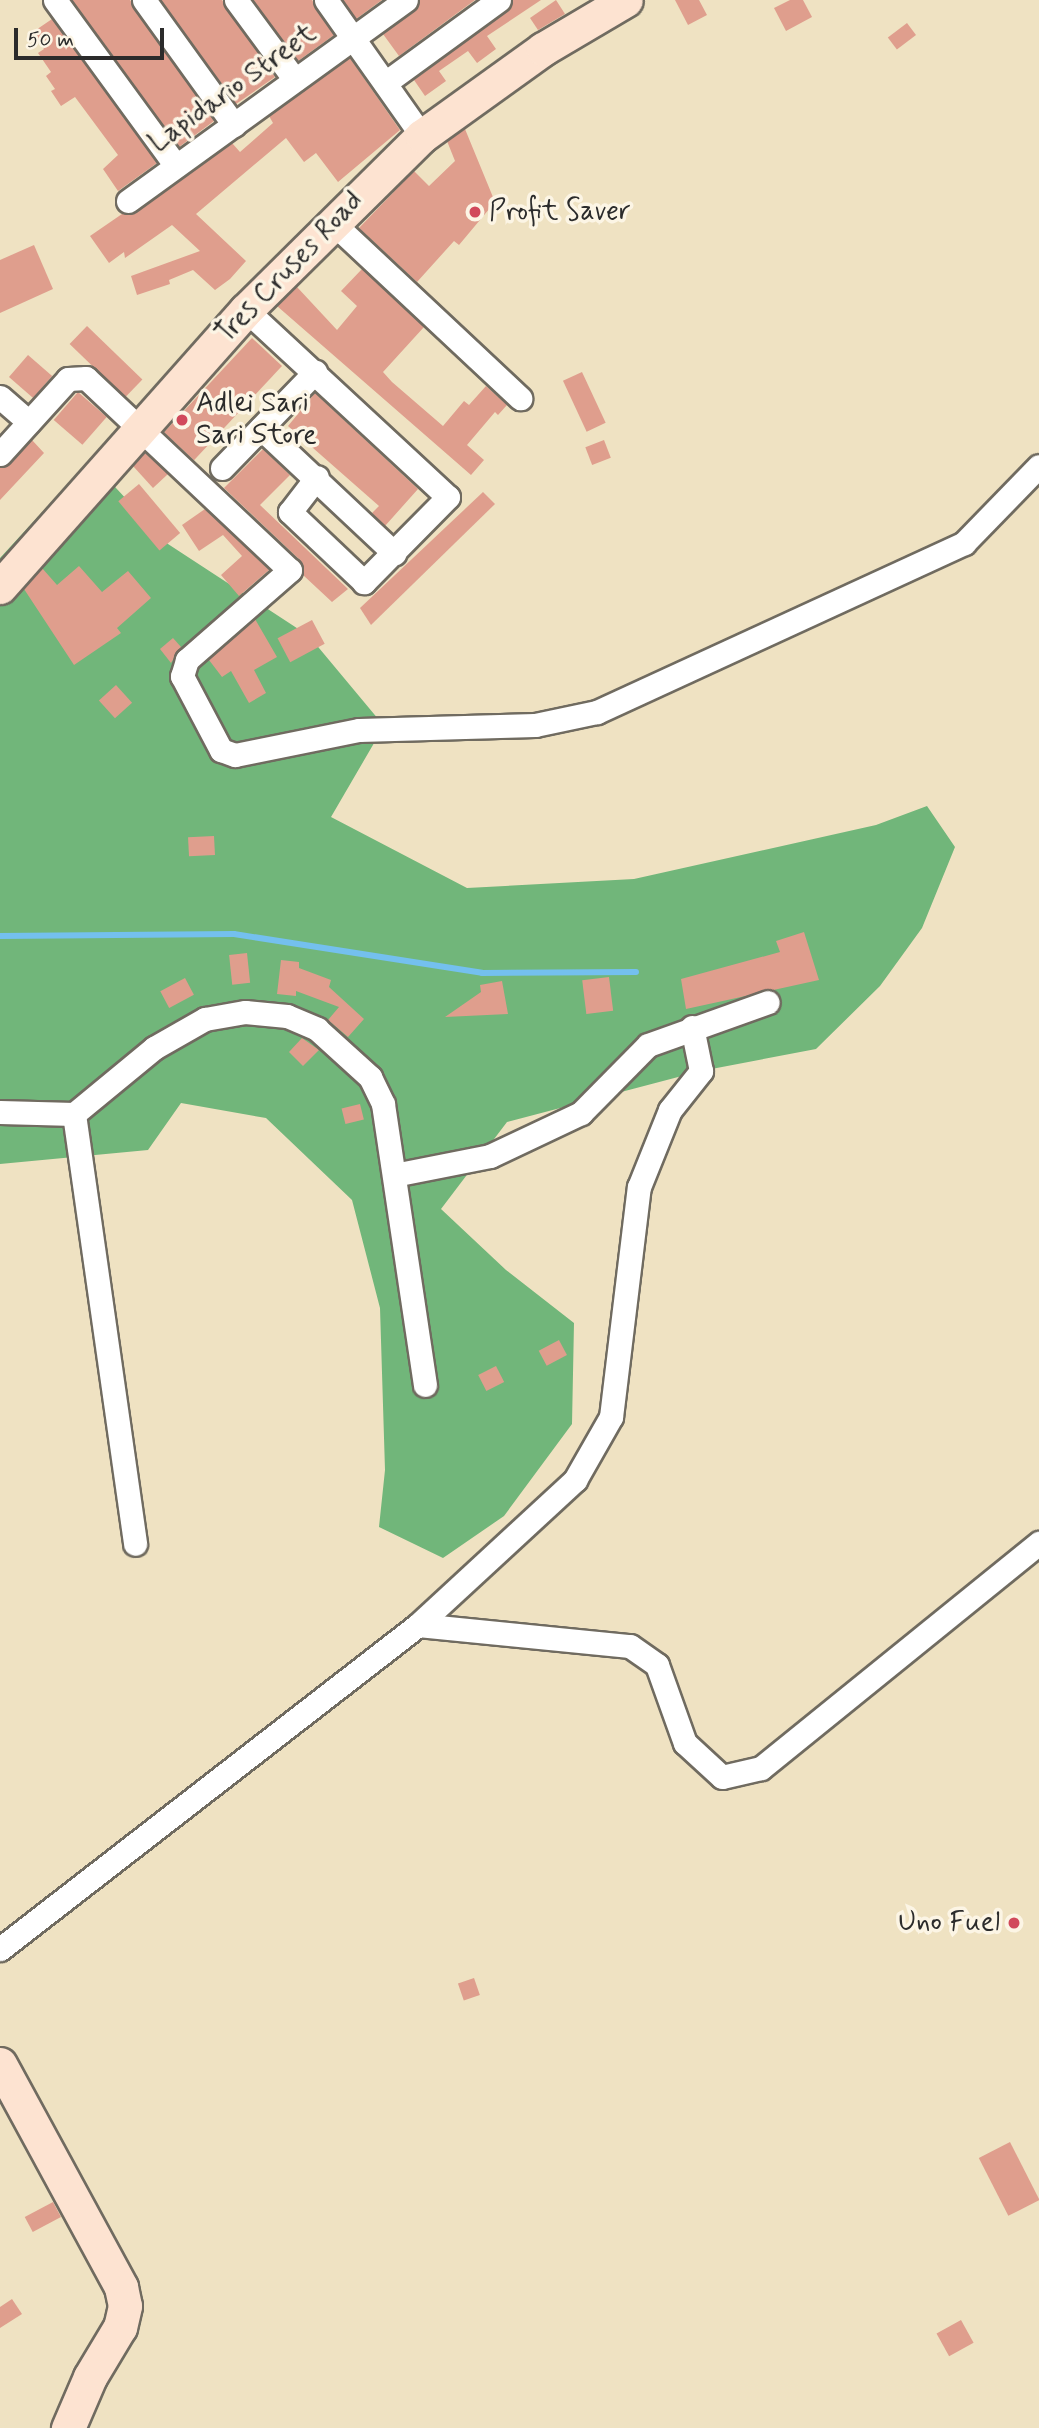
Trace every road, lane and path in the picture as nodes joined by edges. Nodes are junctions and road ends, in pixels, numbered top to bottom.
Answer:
1 (55, 0) edge
2 (144, 0) edge
3 (236, 0) edge
4 (326, 0) edge
5 (406, 0) edge
6 (499, 0) edge
7 (626, 0) edge
8 (353, 38) junction
9 (295, 80) junction
10 (385, 83) junction
11 (234, 125) junction
12 (422, 136) junction
13 (176, 166) junction
14 (128, 201) dead end
15 (332, 222) junction
16 (246, 310) junction
17 (315, 372) junction
18 (0, 397) edge
19 (520, 398) dead end
20 (29, 422) junction
21 (142, 428) junction
22 (261, 428) junction
23 (0, 454) edge
24 (1039, 466) edge
25 (222, 468) dead end
26 (317, 477) junction
27 (394, 553) junction
28 (0, 587) edge
29 (768, 1002) dead end
30 (691, 1027) junction
31 (0, 1112) edge
32 (74, 1114) junction
33 (394, 1175) junction
34 (425, 1385) dead end
35 (135, 1544) dead end
36 (1039, 1544) edge
37 (418, 1625) junction
38 (0, 1949) edge
39 (0, 2064) edge
40 (68, 2428) edge

1 - 13 street
2 - 11 street
3 - 9 street
4 - 8 street
5 - 8 street, Lapidario Street
6 - 10 street
7 - 12 main road, Tres Cruses Road
8 - 9 street, Lapidario Street
8 - 10 street
9 - 11 street, Lapidario Street
10 - 12 street
11 - 13 street, Lapidario Street
12 - 15 main road, Tres Cruses Road
13 - 14 street, Lapidario Street
15 - 16 main road, Tres Cruses Road
15 - 19 street
16 - 17 street
16 - 21 main road, Tres Cruses Road
17 - 22 street
17 - 27 street
18 - 20 street
20 - 21 street
20 - 23 street
21 - 24 street
21 - 28 main road, Tres Cruses Road
22 - 25 street
22 - 26 street
26 - 27 street
26 - 27 street
29 - 30 street
30 - 33 street
30 - 37 street
31 - 32 street
32 - 33 street
32 - 35 street
33 - 34 street
36 - 37 street
37 - 38 street
39 - 40 main road

